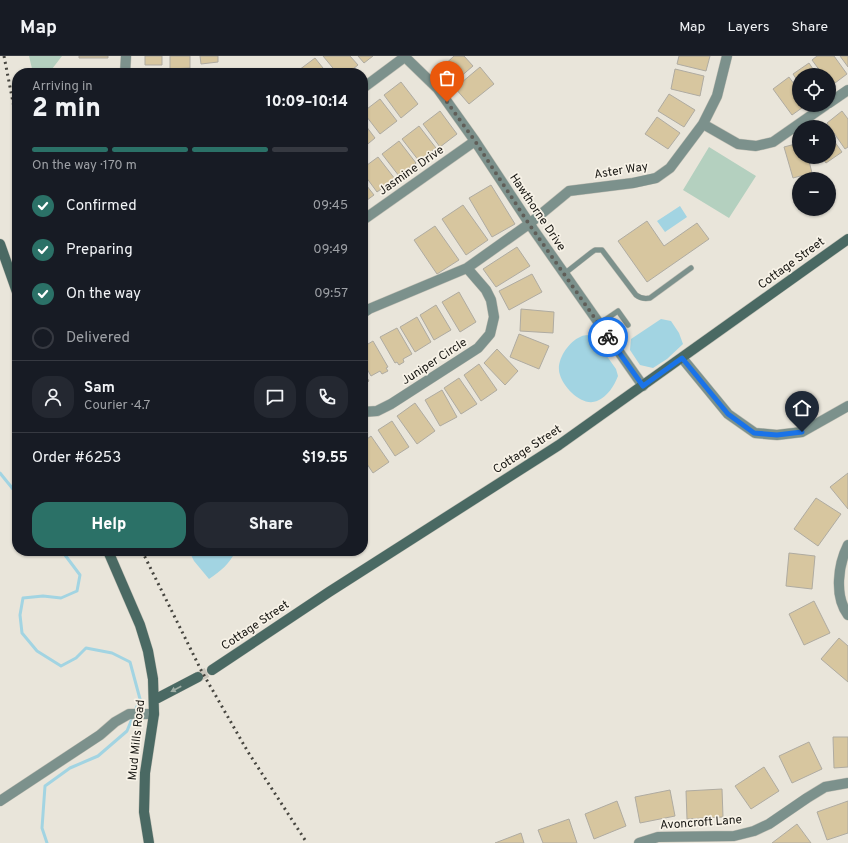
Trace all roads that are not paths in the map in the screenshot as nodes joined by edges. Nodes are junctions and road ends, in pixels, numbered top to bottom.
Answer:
1 (126, 56) edge
2 (727, 56) edge
3 (406, 57) edge
4 (125, 68) edge
5 (368, 84) edge
6 (848, 90) edge
7 (836, 98) edge
8 (816, 112) edge
9 (702, 124) junction
10 (475, 141) junction
11 (368, 216) edge
12 (529, 224) junction
13 (848, 239) edge
14 (0, 244) edge
15 (467, 268) junction
16 (691, 268) dead end
17 (564, 274) junction
18 (12, 278) edge
19 (368, 310) edge
20 (599, 324) junction
21 (628, 325) dead end
22 (682, 358) junction
23 (643, 386) junction
24 (848, 406) edge
25 (368, 412) edge
26 (848, 545) edge
27 (110, 556) edge
28 (848, 615) edge
29 (212, 670) tunnel mouth
30 (198, 677) tunnel mouth
31 (154, 700) junction
32 (154, 714) junction
33 (848, 783) edge
34 (0, 801) edge
35 (149, 843) edge
36 (639, 843) edge

1 - 4 street
2 - 9 street, Aster Way
3 - 5 street
3 - 10 street, Hawthorne Drive
6 - 7 street
8 - 9 street
9 - 12 street, Aster Way
10 - 11 street, Jasmine Drive
10 - 12 street, Hawthorne Drive
12 - 15 street
12 - 17 street, Hawthorne Drive
13 - 22 street, Cottage Street
14 - 18 street
15 - 19 street
15 - 25 street, Juniper Circle
16 - 17 lane
17 - 20 street, Hawthorne Drive
20 - 21 lane
20 - 23 street, Hawthorne Drive
22 - 23 street, Cottage Street
22 - 24 street
23 - 29 street, Cottage Street
26 - 28 street
27 - 31 street, Mud Mills Road
30 -> 31 street
31 - 32 street, Mud Mills Road
32 - 34 street
32 - 35 street, Mud Mills Road
33 - 36 street, Avoncroft Lane

